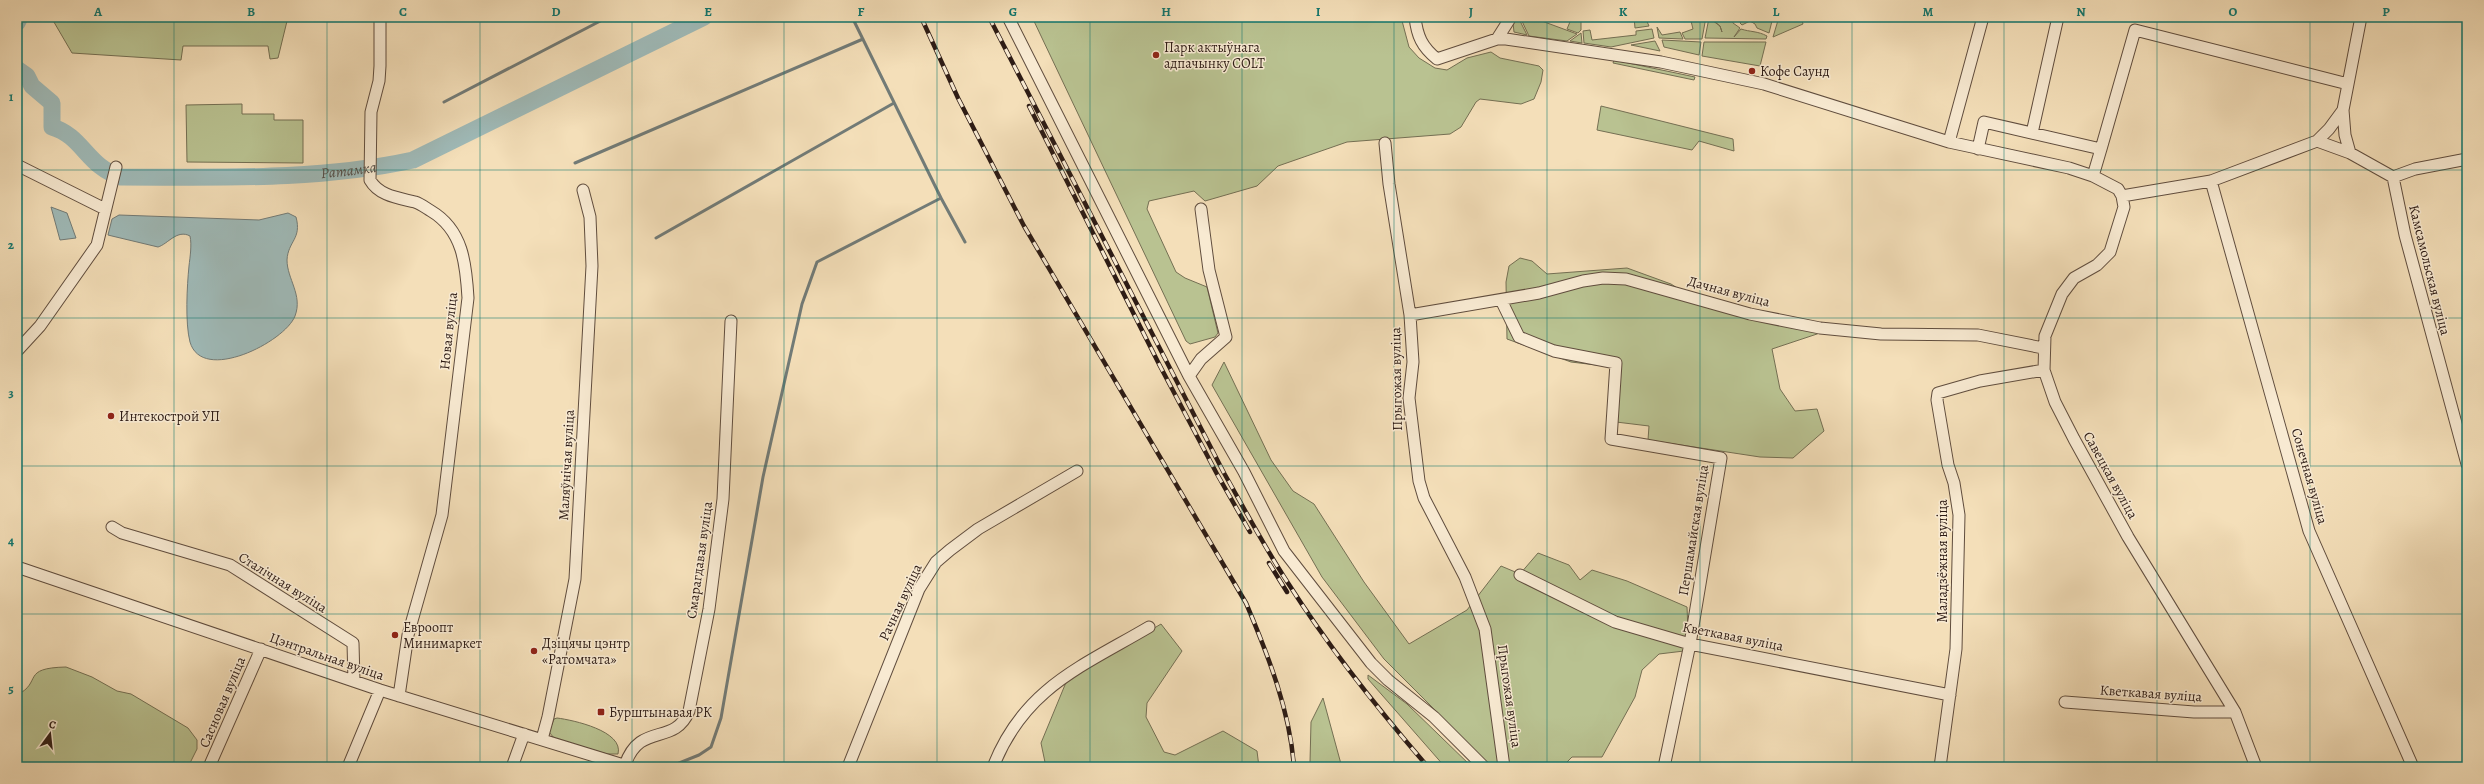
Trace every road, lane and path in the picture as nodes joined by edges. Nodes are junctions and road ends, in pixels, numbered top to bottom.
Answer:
1 (380, 17) edge
2 (1008, 17) edge
3 (1415, 17) edge
4 (1510, 17) edge
5 (1983, 17) edge
6 (2058, 17) edge
7 (2361, 17) edge
8 (1497, 39) junction
9 (2348, 84) junction
10 (2343, 110) junction
11 (2032, 133) junction
12 (2316, 141) junction
13 (1949, 142) junction
14 (1386, 143) dead end
15 (1978, 149) junction
16 (2101, 149) junction
17 (2350, 152) junction
18 (2467, 159) edge
19 (17, 166) edge
20 (116, 167) dead end
21 (2093, 176) junction
22 (2393, 177) junction
23 (2211, 181) junction
24 (584, 190) dead end
25 (2122, 196) junction
26 (105, 209) junction
27 (1201, 209) dead end
28 (1501, 300) junction
29 (1410, 315) junction
30 (731, 321) dead end
31 (2043, 348) junction
32 (17, 351) edge
33 (2044, 370) junction
34 (1189, 376) junction
35 (2467, 464) edge
36 (1077, 471) dead end
37 (112, 527) dead end
38 (17, 567) edge
39 (1520, 574) dead end
40 (1149, 628) dead end
41 (1690, 644) junction
42 (261, 649) junction
43 (354, 681) junction
44 (380, 690) junction
45 (1950, 695) junction
46 (399, 696) junction
47 (2065, 702) dead end
48 (2235, 712) junction
49 (524, 734) junction
50 (542, 739) junction
51 (627, 766) edge
52 (209, 767) edge
53 (348, 767) edge
54 (512, 767) edge
55 (848, 767) edge
56 (993, 767) edge
57 (1484, 767) edge
58 (1504, 767) edge
59 (1664, 767) edge
60 (1940, 767) edge
61 (2256, 767) edge
62 (2413, 767) edge

1 - 46 street, Новая вуліца
2 - 34 street
3 - 8 street
4 - 8 street
5 - 13 street
6 - 11 street
7 - 9 street
8 - 13 street
9 - 10 street
9 - 16 street
10 - 12 street
10 - 17 street
11 - 15 street
11 - 16 street
12 - 17 street
12 - 23 street
13 - 15 street
14 - 29 street, Прыгожая вуліца
15 - 21 street
16 - 21 street
17 - 22 street
18 - 22 street
19 - 26 street
20 - 26 street
21 - 25 street
22 - 35 street, Камсамольская вуліца
23 - 25 street
23 - 62 street, Сонечная вуліца
24 - 50 street, Маляўнічая вуліца
25 - 31 street, Савецкая вуліца
26 - 32 street
27 - 34 street
28 - 29 street, Дачная вуліца
28 - 31 street, Дачная вуліца
28 - 41 street, Першамайская вуліца
29 - 58 street, Прыгожая вуліца
30 - 51 street, Смарагдавая вуліца
31 - 33 street, Савецкая вуліца
33 - 45 street, Маладзёжная вуліца
33 - 48 street, Савецкая вуліца
34 - 57 street
36 - 55 street, Рачная вуліца
37 - 43 street, Сталічная вуліца
38 - 42 street, Цэнтральная вуліца
39 - 41 street, Кветкавая вуліца
40 - 56 street
41 - 45 street, Кветкавая вуліца
41 - 59 street, Першамайская вуліца
42 - 43 street, Цэнтральная вуліца
42 - 52 street, Сасновая вуліца
43 - 44 street, Цэнтральная вуліца
44 - 46 street, Цэнтральная вуліца
44 - 53 street
45 - 60 street, Маладзёжная вуліца
46 - 49 street, Цэнтральная вуліца
47 - 48 street, Кветкавая вуліца
48 - 61 street, Савецкая вуліца
49 - 50 street, Цэнтральная вуліца
49 - 54 street
50 - 51 street, Цэнтральная вуліца

